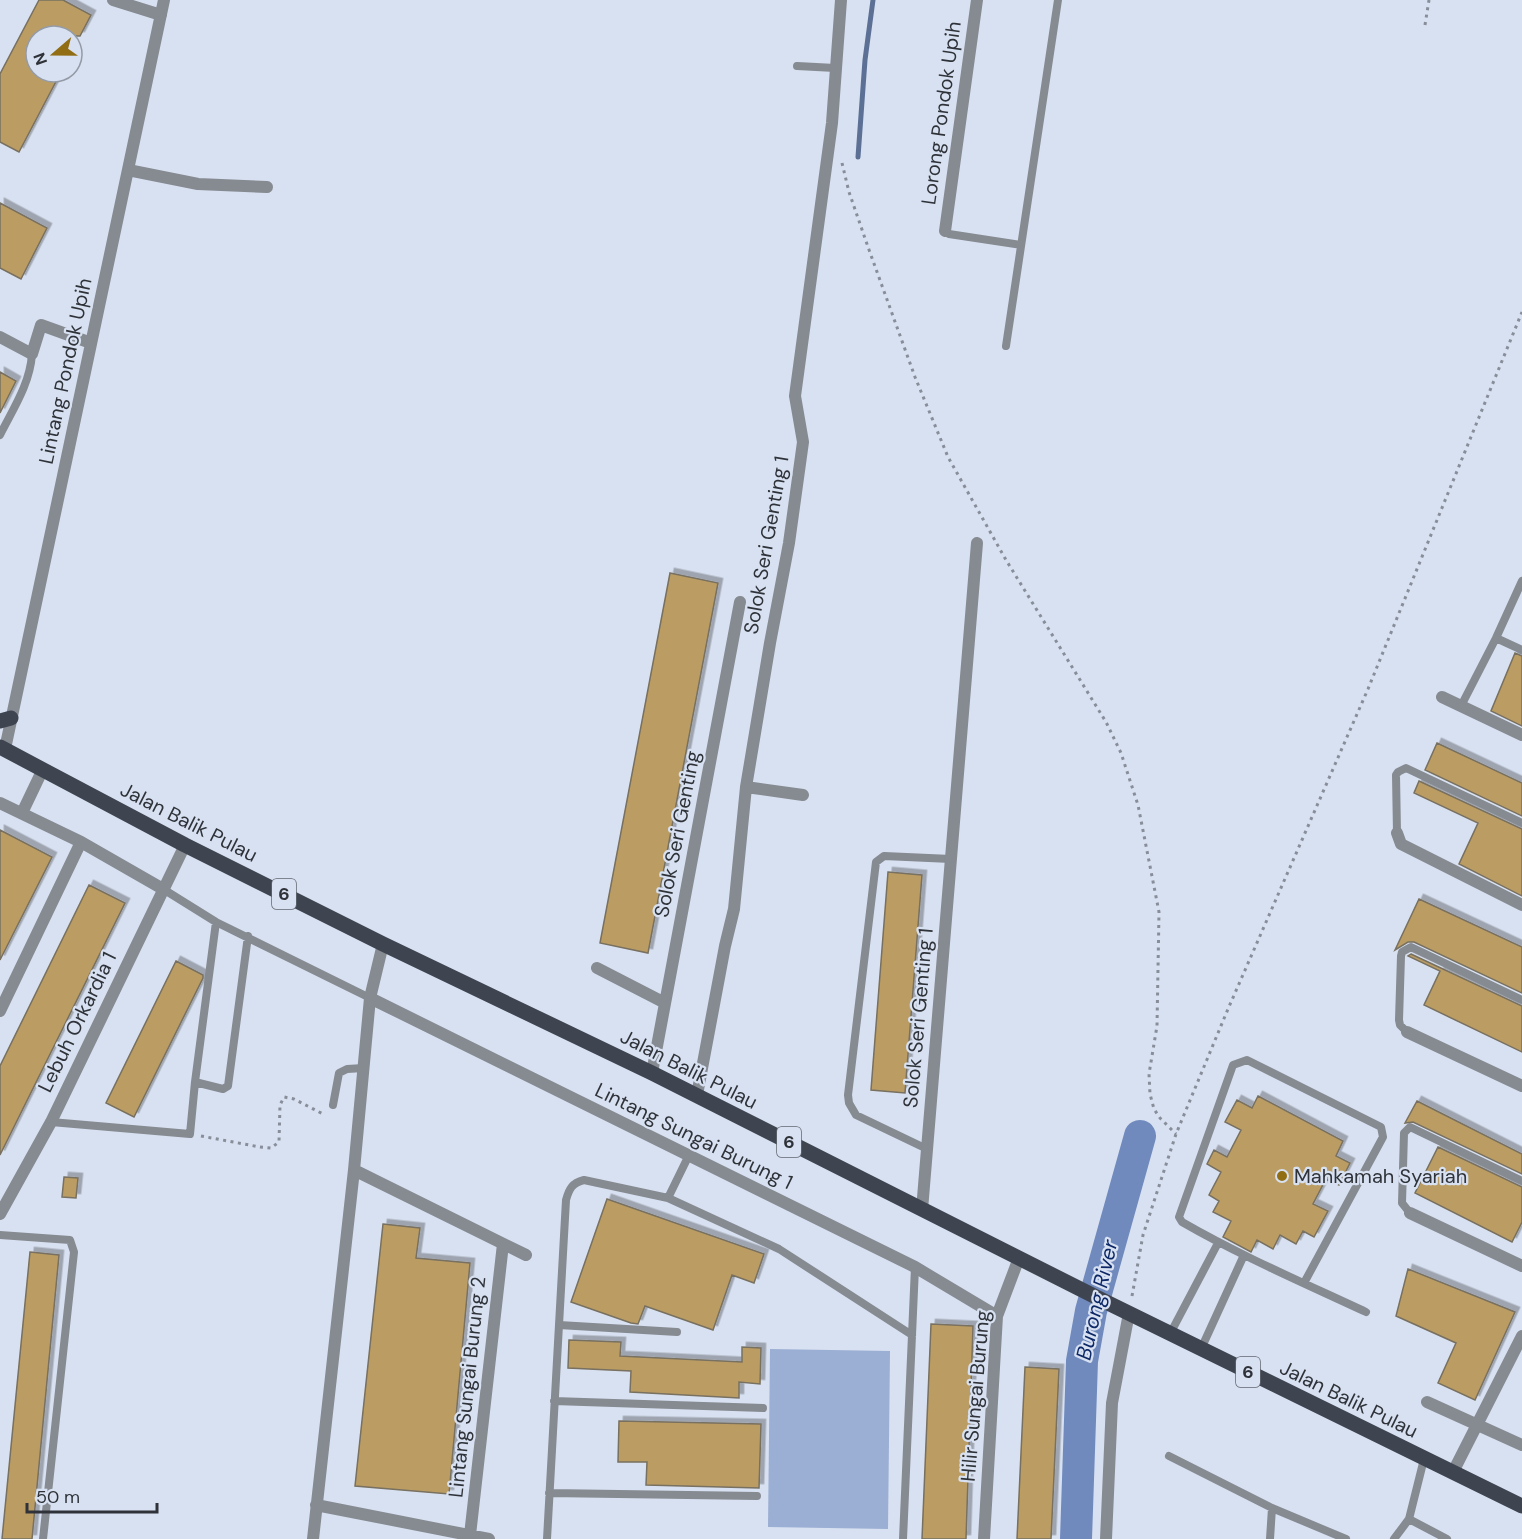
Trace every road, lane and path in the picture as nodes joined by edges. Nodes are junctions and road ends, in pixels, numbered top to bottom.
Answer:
1 (113, 0) edge
2 (164, 0) edge
3 (841, 0) edge
4 (977, 0) edge
5 (1058, 0) edge
6 (1429, 0) edge
7 (161, 15) junction
8 (1425, 25) dead end
9 (797, 66) dead end
10 (835, 68) junction
11 (841, 157) dead end
12 (128, 170) junction
13 (267, 187) dead end
14 (945, 231) joint
15 (1021, 245) junction
16 (1522, 312) edge
17 (0, 337) edge
18 (91, 343) junction
19 (1006, 346) dead end
20 (32, 354) junction
21 (0, 435) edge
22 (977, 543) dead end
23 (1522, 581) edge
24 (740, 602) dead end
25 (1496, 638) junction
26 (1522, 650) edge
27 (1442, 697) dead end
28 (1461, 706) junction
29 (6, 720) edge
30 (1522, 735) edge
31 (2, 748) edge
32 (43, 769) junction
33 (746, 787) junction
34 (803, 795) dead end
35 (0, 804) edge
36 (22, 813) junction
37 (1522, 823) edge
38 (1397, 833) joint
39 (81, 842) junction
40 (185, 844) junction
41 (951, 859) junction
42 (163, 889) junction
43 (1522, 906) edge
44 (216, 922) junction
45 (248, 936) junction
46 (383, 944) junction
47 (597, 968) dead end
48 (370, 998) junction
49 (1522, 1000) edge
50 (665, 1003) junction
51 (0, 1011) edge
52 (1407, 1032) joint
53 (364, 1068) junction
54 (652, 1073) junction
55 (195, 1082) junction
56 (1522, 1086) edge
57 (697, 1095) junction
58 (333, 1105) joint
59 (51, 1122) junction
60 (190, 1134) junction
61 (1176, 1134) junction
62 (927, 1149) junction
63 (689, 1155) junction
64 (354, 1170) junction
65 (1522, 1181) edge
66 (668, 1198) junction
67 (922, 1210) junction
68 (1410, 1213) joint
69 (0, 1214) edge
70 (0, 1235) edge
71 (1218, 1243) junction
72 (503, 1244) junction
73 (526, 1255) dead end
74 (1244, 1255) junction
75 (1019, 1258) junction
76 (1522, 1266) edge
77 (915, 1267) junction
78 (1304, 1283) junction
79 (1366, 1312) dead end
80 (1129, 1313) junction
81 (997, 1317) junction
82 (559, 1325) junction
83 (677, 1332) dead end
84 (1170, 1334) junction
85 (912, 1335) junction
86 (1522, 1336) edge
87 (1201, 1349) junction
88 (554, 1401) junction
89 (1427, 1402) dead end
90 (763, 1408) dead end
91 (1478, 1424) junction
92 (1522, 1445) edge
93 (1170, 1456) dead end
94 (1424, 1458) junction
95 (1453, 1472) junction
96 (549, 1493) junction
97 (757, 1496) dead end
98 (316, 1505) junction
99 (1522, 1506) edge
100 (1272, 1508) junction
101 (1409, 1519) junction
102 (470, 1535) junction
103 (43, 1539) edge
104 (313, 1539) edge
105 (489, 1539) edge
106 (547, 1539) edge
107 (903, 1539) edge
108 (984, 1539) edge
109 (1106, 1539) edge
110 (1270, 1539) edge
111 (1346, 1539) edge
112 (1394, 1539) edge
113 (1447, 1539) edge

1 - 7 street
2 - 7 street, Lintang Pondok Upih
3 - 10 street, Solok Seri Genting 1
4 - 14 street, Lorong Pondok Upih
5 - 15 lane
6 - 8 path
7 - 12 street, Lintang Pondok Upih
9 - 10 lane
10 - 33 street, Solok Seri Genting 1
11 - 61 path
12 - 13 street
12 - 18 street, Lintang Pondok Upih
14 - 15 lane
15 - 19 lane
16 - 61 path
17 - 20 street
18 - 20 street
18 - 29 street, Lintang Pondok Upih
20 - 21 lane
22 - 41 street, Solok Seri Genting 1
23 - 25 lane
24 - 50 street, Solok Seri Genting
25 - 26 lane
25 - 28 lane
27 - 28 street
28 - 30 street
29 - 31 street, Lintang Pondok Upih
31 - 32 main road, Jalan Balik Pulau / 6
32 - 36 street
32 - 40 main road, Jalan Balik Pulau / 6
33 - 34 street
33 - 57 street, Solok Seri Genting 1
35 - 36 street
36 - 39 street
37 - 38 lane
38 - 43 street
39 - 42 street
39 - 51 street
40 - 42 street, Lebuh Orkardia 1
40 - 46 main road, Jalan Balik Pulau / 6
41 - 62 street, Solok Seri Genting 1
41 - 62 lane
42 - 44 lane
42 - 59 street, Lebuh Orkardia 1
44 - 45 lane
44 - 55 lane
45 - 48 lane
45 - 55 lane
46 - 48 street
46 - 54 main road, Jalan Balik Pulau / 6
47 - 50 street
48 - 53 street
48 - 63 street, Lintang Sungai Burung 1
49 - 52 lane
50 - 54 street, Solok Seri Genting
52 - 56 street
53 - 58 lane
53 - 64 street
54 - 57 main road, Jalan Balik Pulau / 6
55 - 60 lane
57 - 67 main road, Jalan Balik Pulau / 6
58 - 60 path
59 - 60 lane
59 - 69 street, Lebuh Orkardia 1
61 - 80 path
62 - 67 street, Solok Seri Genting 1
63 - 66 lane
63 - 77 street, Lintang Sungai Burung 1
64 - 72 street
64 - 98 street
65 - 68 lane
66 - 82 lane
66 - 85 lane
67 - 75 main road, Jalan Balik Pulau / 6
68 - 76 street
70 - 103 lane
71 - 74 lane
71 - 78 lane
71 - 84 lane
72 - 73 street
72 - 102 street, Lintang Sungai Burung 2
74 - 78 lane
74 - 87 lane
75 - 80 main road, Jalan Balik Pulau / 6
75 - 81 street, Hilir Sungai Burung
77 - 81 street, Lintang Sungai Burung 1
77 - 85 lane
78 - 79 lane
80 - 84 main road, Jalan Balik Pulau / 6
80 - 109 street
81 - 108 street, Hilir Sungai Burung
82 - 83 lane
82 - 88 lane
84 - 87 main road, Jalan Balik Pulau / 6
85 - 107 lane
86 - 91 street
87 - 94 main road, Jalan Balik Pulau / 6
88 - 90 lane
88 - 96 lane
89 - 91 street
91 - 92 street
91 - 95 street
93 - 100 lane
94 - 95 main road, Jalan Balik Pulau / 6
94 - 101 lane
95 - 99 main road, Jalan Balik Pulau / 6
96 - 97 lane
96 - 106 lane
98 - 102 street
98 - 104 street
100 - 110 lane
100 - 111 lane
101 - 112 lane
101 - 113 lane
102 - 105 street

